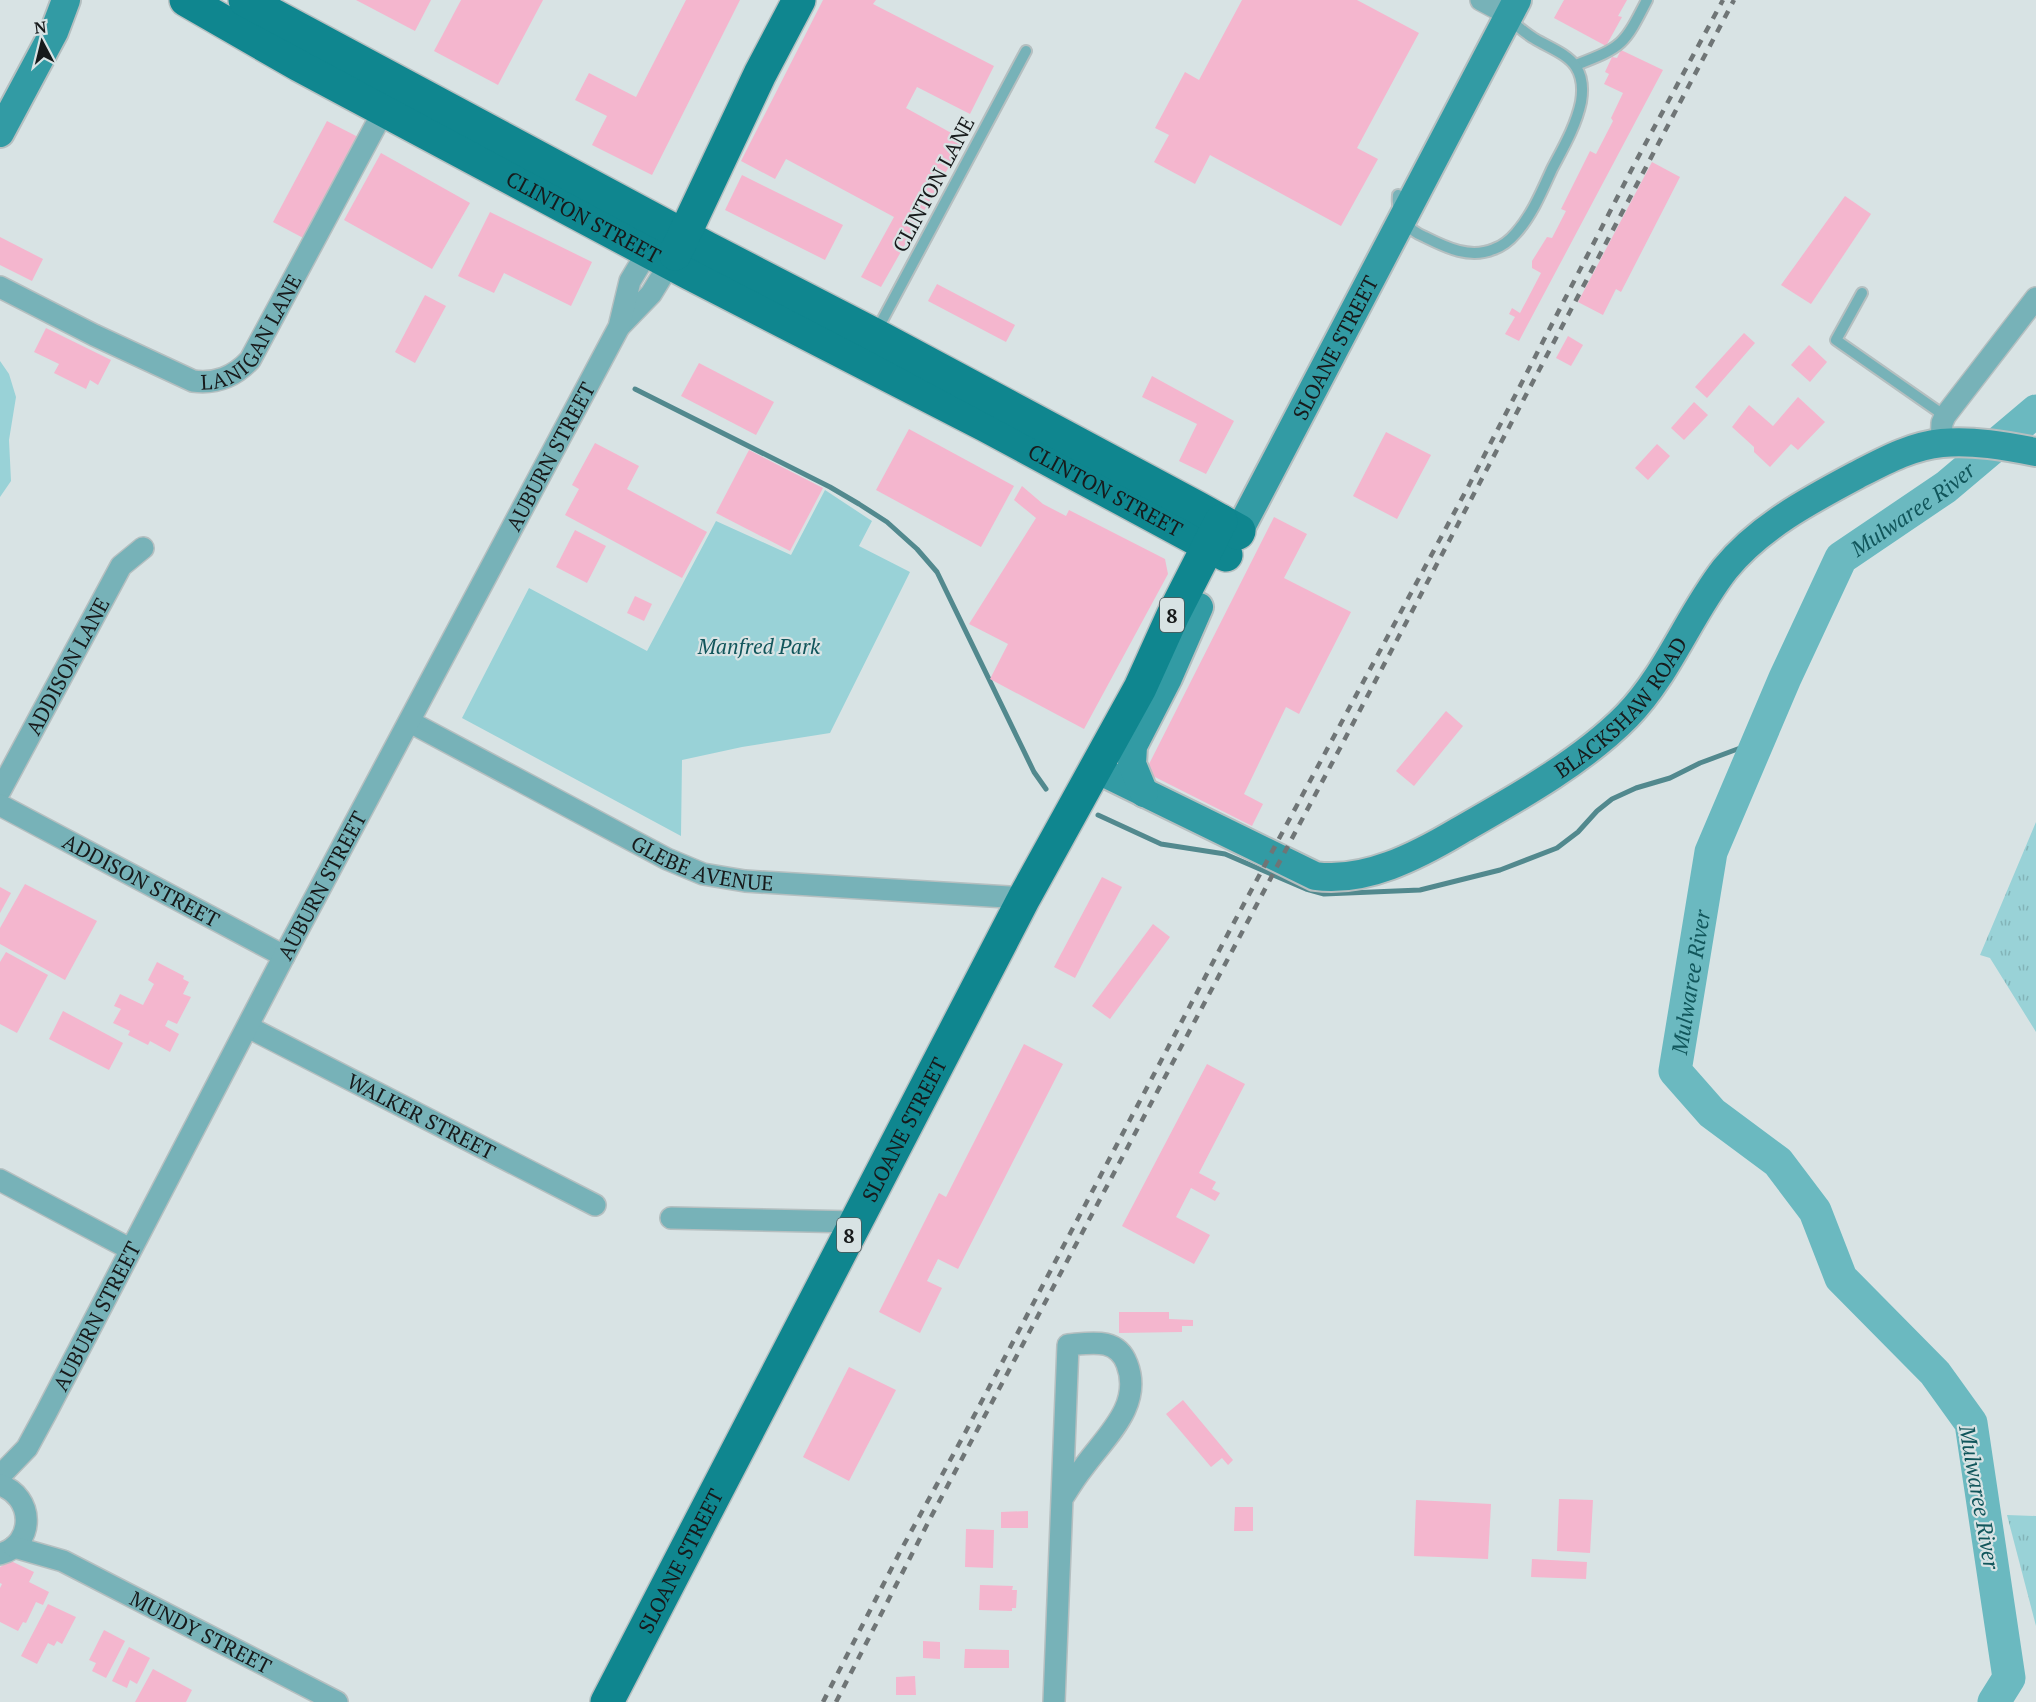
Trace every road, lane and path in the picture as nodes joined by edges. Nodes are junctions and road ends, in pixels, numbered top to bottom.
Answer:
1 (66, 0) edge
2 (79, 0) edge
3 (186, 0) edge
4 (245, 0) edge
5 (785, 0) edge
6 (799, 0) edge
7 (1647, 0) edge
8 (1500, 5) edge
9 (54, 32) junction
10 (1026, 51) dead end
11 (1575, 65) junction
12 (384, 110) junction
13 (0, 133) edge
14 (1402, 224) junction
15 (666, 243) junction
16 (0, 287) edge
17 (1862, 293) dead end
18 (2036, 298) edge
19 (875, 335) junction
20 (992, 413) junction
21 (1943, 429) junction
22 (2035, 452) edge
23 (1223, 538) junction
24 (143, 548) dead end
25 (1200, 607) junction
26 (1140, 688) junction
27 (410, 722) junction
28 (1094, 768) junction
29 (0, 791) edge
30 (1144, 793) junction
31 (0, 805) edge
32 (1024, 898) junction
33 (284, 956) junction
34 (248, 1027) junction
35 (0, 1180) edge
36 (595, 1205) dead end
37 (671, 1218) dead end
38 (856, 1222) junction
39 (130, 1249) junction
40 (27, 1448) junction
41 (0, 1476) edge
42 (0, 1485) edge
43 (18, 1496) junction
44 (1062, 1498) junction
45 (27, 1524) junction
46 (7, 1551) edge
47 (63, 1561) junction
48 (337, 1702) edge
49 (607, 1702) edge
50 (1054, 1702) edge

1 - 9 street
2 - 9 street
3 - 12 main road, CLINTON STREET
4 - 15 main road, CLINTON STREET
5 - 15 main road, AUBURN STREET
6 - 15 main road, AUBURN STREET
7 - 11 lane
8 - 11 lane
8 - 14 street, SLOANE STREET
9 - 13 street
10 - 19 lane, CLINTON LANE
11 - 14 lane
12 - 15 main road, CLINTON STREET
12 - 16 street, LANIGAN LANE
14 - 23 street, SLOANE STREET
14 - 23 street, SLOANE STREET
15 - 19 main road, CLINTON STREET
15 - 20 main road, CLINTON STREET
15 - 27 street, AUBURN STREET
17 - 21 lane
18 - 21 street
19 - 20 main road, CLINTON STREET
20 - 23 main road, CLINTON STREET
21 - 22 street, BLACKSHAW ROAD
21 - 30 street, BLACKSHAW ROAD
23 - 25 main road, SLOANE STREET / 8
23 - 26 main road, SLOANE STREET / 8
24 - 29 street, ADDISON LANE
25 - 26 main road, SLOANE STREET / 8
25 - 30 street
26 - 28 main road, SLOANE STREET / 8
27 - 32 street, GLEBE AVENUE
27 - 33 street, AUBURN STREET
28 - 30 street, BLACKSHAW ROAD
28 - 32 main road, SLOANE STREET / 8
31 - 33 street, ADDISON STREET
32 - 38 main road, SLOANE STREET / 8
33 - 34 street, AUBURN STREET
34 - 36 street, WALKER STREET
34 - 39 street, AUBURN STREET
35 - 39 street
37 - 38 street
38 - 49 main road, SLOANE STREET / 8
39 - 40 street, AUBURN STREET
40 - 41 street, AUBURN STREET
40 - 43 street, AUBURN STREET
42 - 43 street
43 - 45 street
44 - 44 street
44 - 50 street
45 - 46 street
45 - 47 street, MUNDY STREET
46 - 47 street, MUNDY STREET
47 - 48 street, MUNDY STREET

